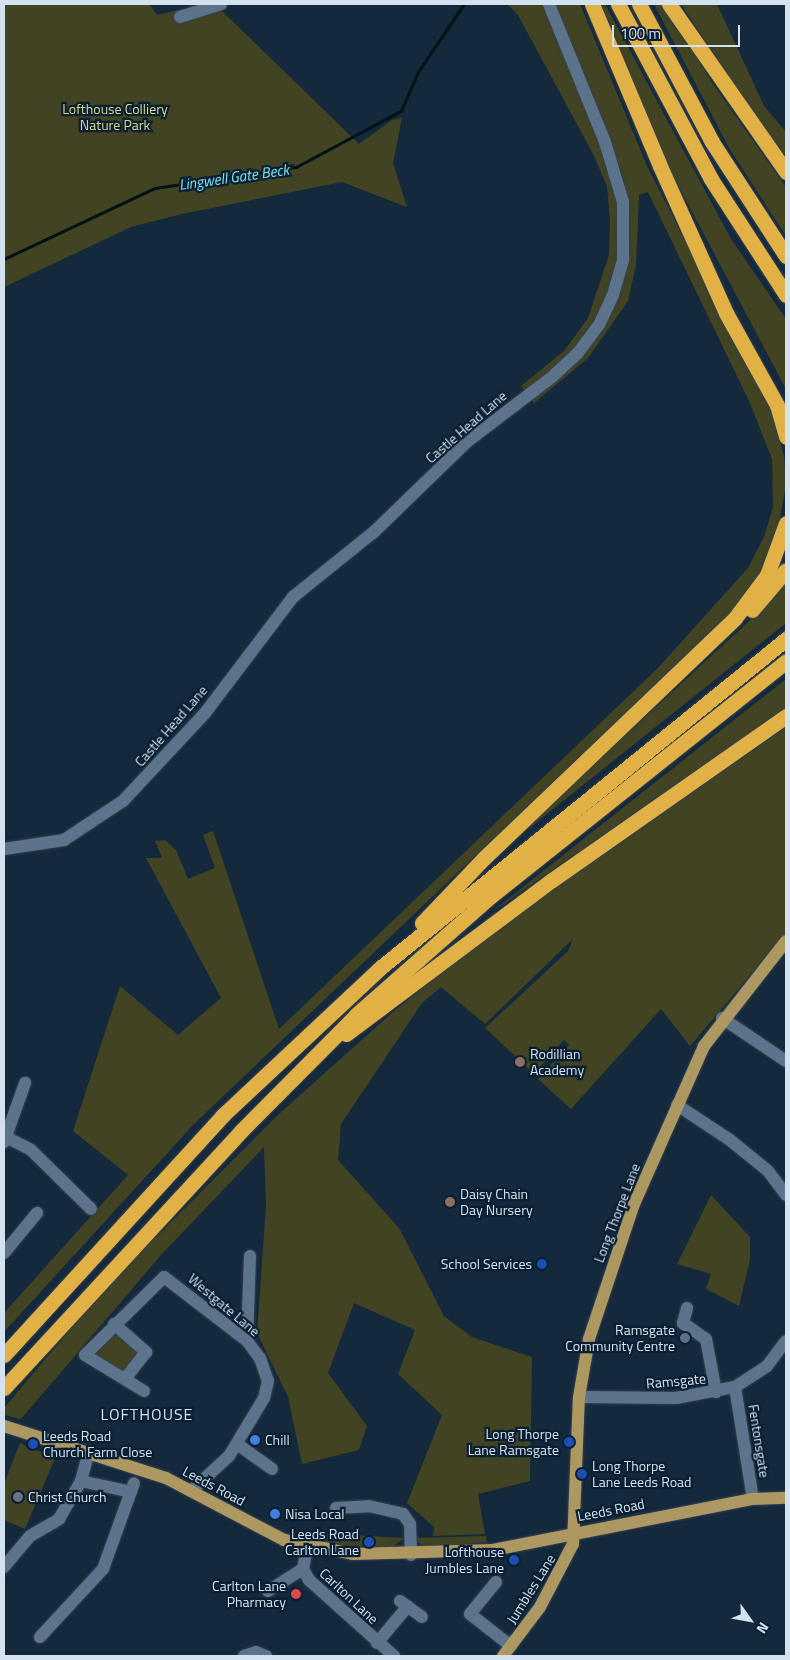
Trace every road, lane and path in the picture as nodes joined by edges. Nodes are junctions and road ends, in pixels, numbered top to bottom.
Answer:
1 (221, 4) edge
2 (549, 4) edge
3 (592, 4) edge
4 (618, 4) edge
5 (639, 4) edge
6 (669, 4) edge
7 (180, 17) dead end
8 (786, 172) edge
9 (786, 256) edge
10 (715, 281) junction
11 (786, 295) edge
12 (786, 404) edge
13 (786, 437) edge
14 (786, 523) edge
15 (786, 570) edge
16 (786, 639) edge
17 (786, 661) edge
18 (659, 692) junction
19 (786, 716) edge
20 (4, 849) edge
21 (786, 941) edge
22 (380, 968) junction
23 (722, 1018) junction
24 (334, 1040) junction
25 (786, 1061) edge
26 (25, 1083) dead end
27 (677, 1106) junction
28 (5, 1139) edge
29 (786, 1195) edge
30 (91, 1210) dead end
31 (37, 1213) dead end
32 (4, 1254) edge
33 (250, 1256) dead end
34 (687, 1308) dead end
35 (114, 1324) junction
36 (248, 1341) junction
37 (786, 1341) edge
38 (4, 1355) edge
39 (126, 1379) junction
40 (735, 1387) junction
41 (4, 1388) edge
42 (144, 1390) dead end
43 (716, 1392) junction
44 (579, 1397) junction
45 (9, 1428) edge
46 (237, 1444) junction
47 (89, 1451) junction
48 (272, 1469) dead end
49 (81, 1481) junction
50 (192, 1490) junction
51 (786, 1498) edge
52 (753, 1499) junction
53 (336, 1508) dead end
54 (575, 1532) junction
55 (307, 1547) junction
56 (411, 1555) junction
57 (4, 1567) edge
58 (303, 1569) junction
59 (496, 1582) dead end
60 (268, 1591) dead end
61 (422, 1617) dead end
62 (44, 1629) dead end
63 (377, 1643) junction
64 (507, 1651) edge
65 (244, 1656) edge
66 (266, 1656) edge
67 (394, 1656) edge

1 - 7 street
2 - 20 street, Castle Head Lane
3 - 10 highway
4 - 11 highway
5 - 9 highway
6 - 8 highway
10 - 12 highway
10 - 13 highway
14 - 18 highway
15 - 18 highway
16 - 22 highway
17 - 24 highway
18 - 22 highway
19 - 24 highway
21 - 23 main road, Long Thorpe Lane
22 - 38 highway
23 - 25 street
23 - 27 main road, Long Thorpe Lane
24 - 41 highway
26 - 28 street
27 - 29 street
27 - 44 main road, Long Thorpe Lane
28 - 30 street
31 - 32 street
33 - 36 street
34 - 43 street
35 - 36 street, Westgate Lane
35 - 39 street
35 - 39 street
36 - 46 street, Westgate Lane
37 - 40 street, Ramsgate
39 - 42 street
40 - 43 street, Ramsgate
40 - 52 street, Fentonsgate
43 - 44 street, Ramsgate
44 - 54 main road, Long Thorpe Lane
45 - 47 main road, Leeds Road
46 - 48 street
46 - 50 street
47 - 49 street
47 - 50 main road, Leeds Road
49 - 57 street
49 - 62 street
50 - 55 main road, Leeds Road
51 - 52 main road, Leeds Road
52 - 54 main road, Leeds Road
53 - 56 street
54 - 56 main road, Leeds Road
54 - 64 main road, Jumbles Lane
55 - 56 main road, Leeds Road
55 - 58 street, Carlton Lane
58 - 60 street
58 - 63 street, Carlton Lane
59 - 64 street
61 - 63 street
63 - 67 street, Carlton Lane
65 - 66 street

